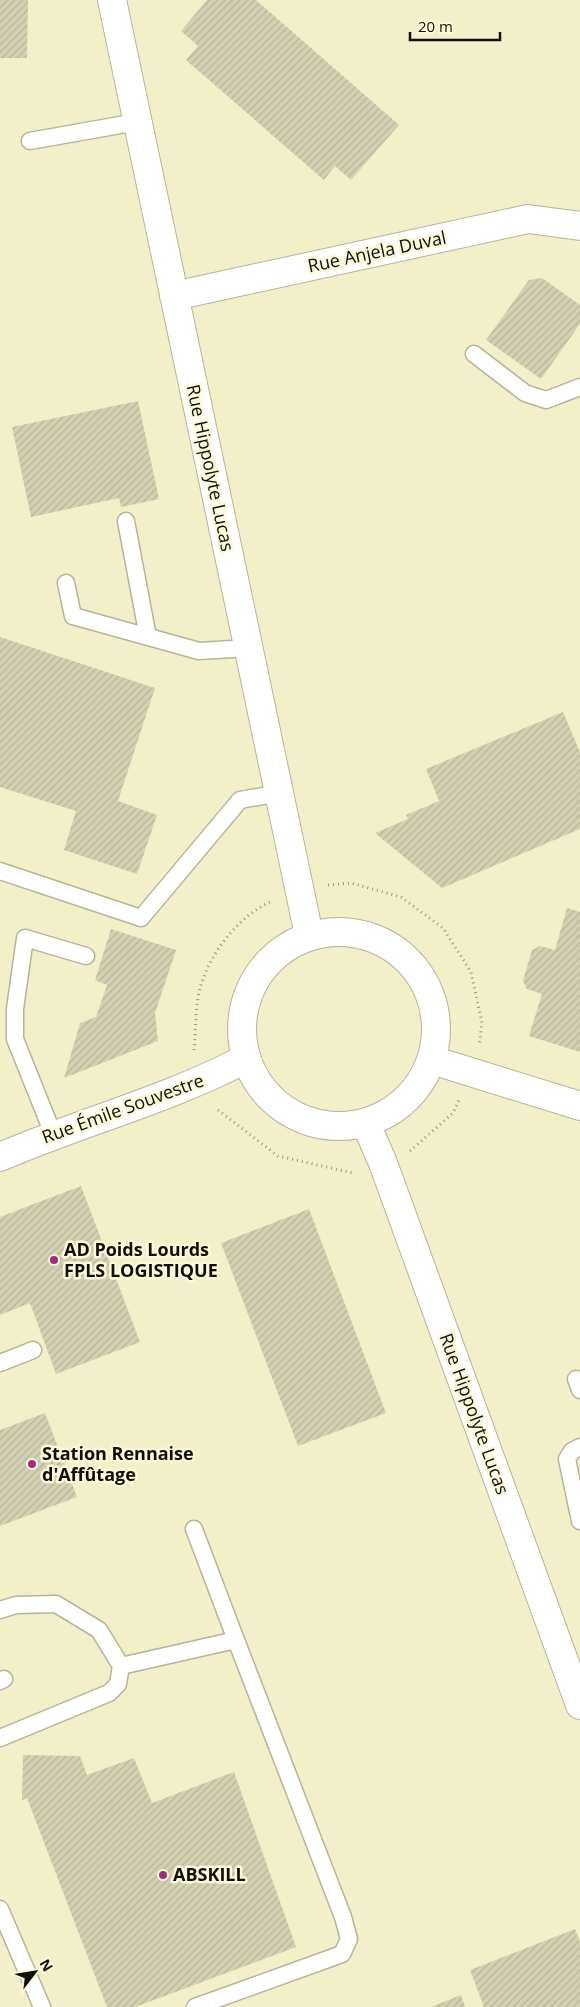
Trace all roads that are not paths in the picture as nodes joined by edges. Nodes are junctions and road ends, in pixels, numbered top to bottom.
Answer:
1 (112, 0) edge
2 (137, 122) junction
3 (30, 141) dead end
4 (580, 226) edge
5 (174, 296) junction
6 (474, 354) dead end
7 (580, 387) edge
8 (126, 521) dead end
9 (66, 583) dead end
10 (148, 637) junction
11 (249, 648) junction
12 (280, 793) junction
13 (0, 871) edge
14 (309, 936) junction
15 (86, 956) dead end
16 (245, 1059) junction
17 (432, 1060) junction
18 (580, 1106) edge
19 (366, 1124) junction
20 (53, 1134) junction
21 (0, 1157) edge
22 (33, 1350) dead end
23 (0, 1363) edge
24 (580, 1447) edge
25 (580, 1521) edge
26 (194, 1528) dead end
27 (0, 1610) edge
28 (236, 1640) junction
29 (121, 1666) junction
30 (580, 1705) edge
31 (0, 1738) edge
32 (1, 1913) edge
33 (42, 2007) edge
34 (195, 2007) edge

1 - 2 street, Rue Hippolyte Lucas
2 - 3 lane
2 - 5 street, Rue Hippolyte Lucas
4 - 5 street, Rue Anjela Duval
5 - 11 street, Rue Hippolyte Lucas
6 - 7 lane
8 - 10 lane
9 - 10 lane
10 - 11 lane
11 - 12 street, Rue Hippolyte Lucas
12 - 13 lane
12 - 14 street, Rue Hippolyte Lucas
14 - 16 street
14 - 17 street
15 - 20 lane
16 - 19 street
16 - 20 street, Rue Émile Souvestre
17 - 18 street
17 - 19 street
19 - 30 street, Rue Hippolyte Lucas
20 - 21 street, Rue Émile Souvestre
22 - 23 lane
24 - 25 lane
26 - 28 lane
27 - 29 lane
28 - 29 lane
28 - 34 lane
29 - 31 lane
32 - 33 lane

